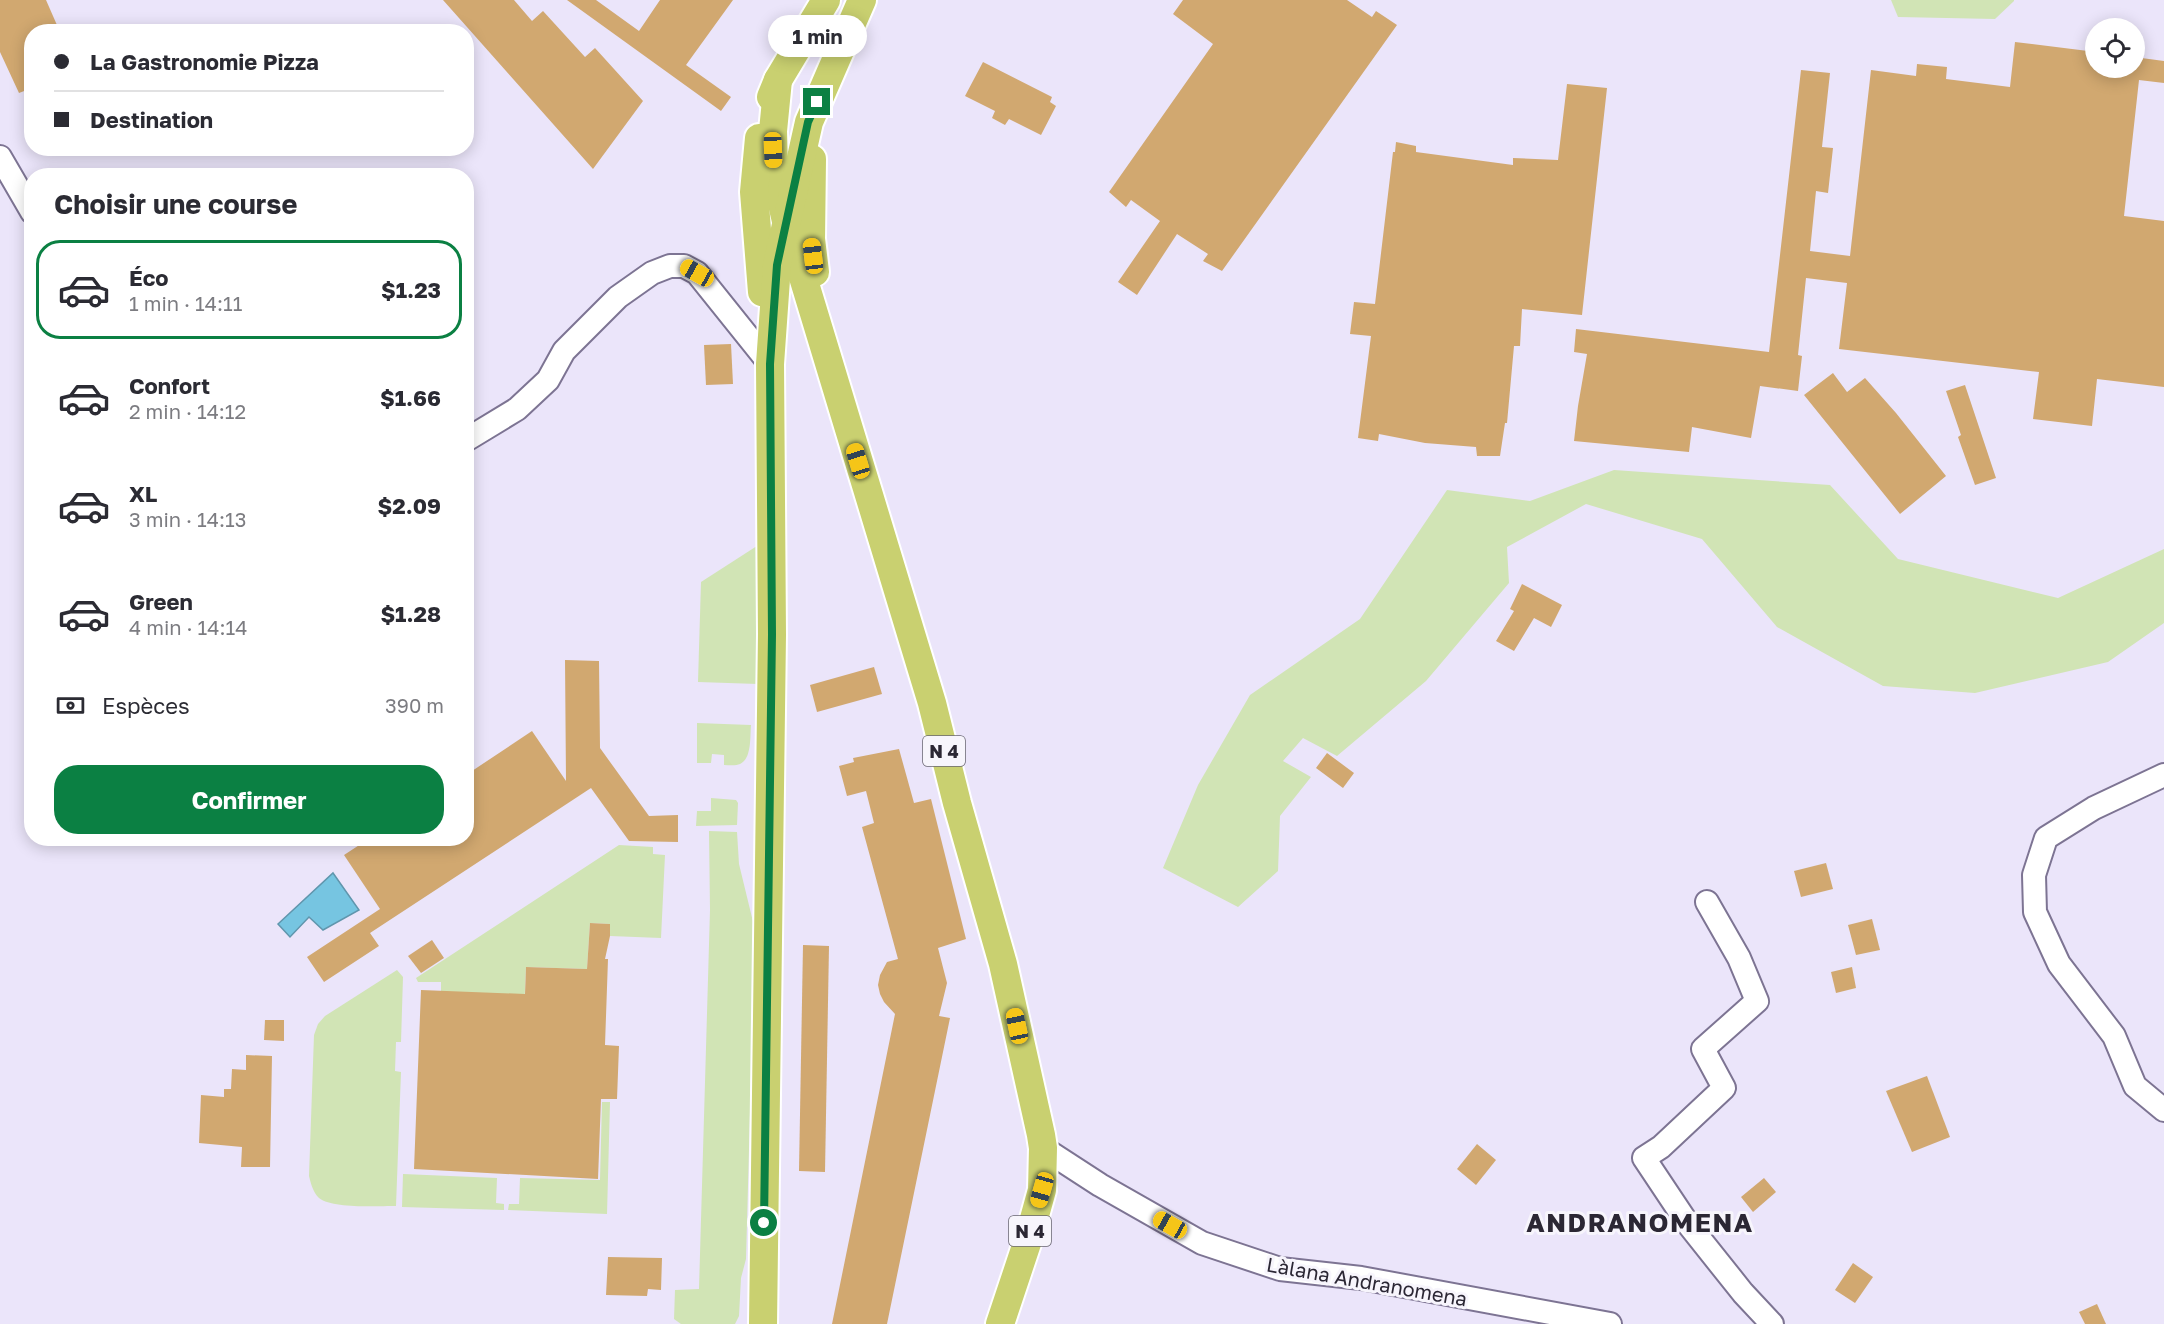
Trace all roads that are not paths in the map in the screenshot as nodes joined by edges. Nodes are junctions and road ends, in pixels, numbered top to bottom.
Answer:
1 (826, 0) edge
2 (862, 0) edge
3 (778, 80) junction
4 (825, 83) junction
5 (0, 157) edge
6 (24, 198) edge
7 (786, 221) junction
8 (770, 364) junction
9 (839, 397) junction
10 (474, 435) edge
11 (2164, 775) edge
12 (1707, 902) dead end
13 (2164, 1110) edge
14 (1043, 1148) junction
15 (762, 1324) edge
16 (1000, 1324) edge
17 (1610, 1324) edge
18 (1772, 1324) edge

1 - 3 main road, N 4
2 - 4 main road, N 4
3 - 7 main road, N 4
3 - 8 main road
4 - 7 main road
4 - 9 main road, N 4
5 - 6 street
7 - 8 main road
7 - 9 main road, N 4
8 - 10 street
8 - 15 main road
9 - 14 main road, N 4
11 - 13 street
12 - 18 street
14 - 16 main road, N 4
14 - 17 street, Làlana Andranomena

